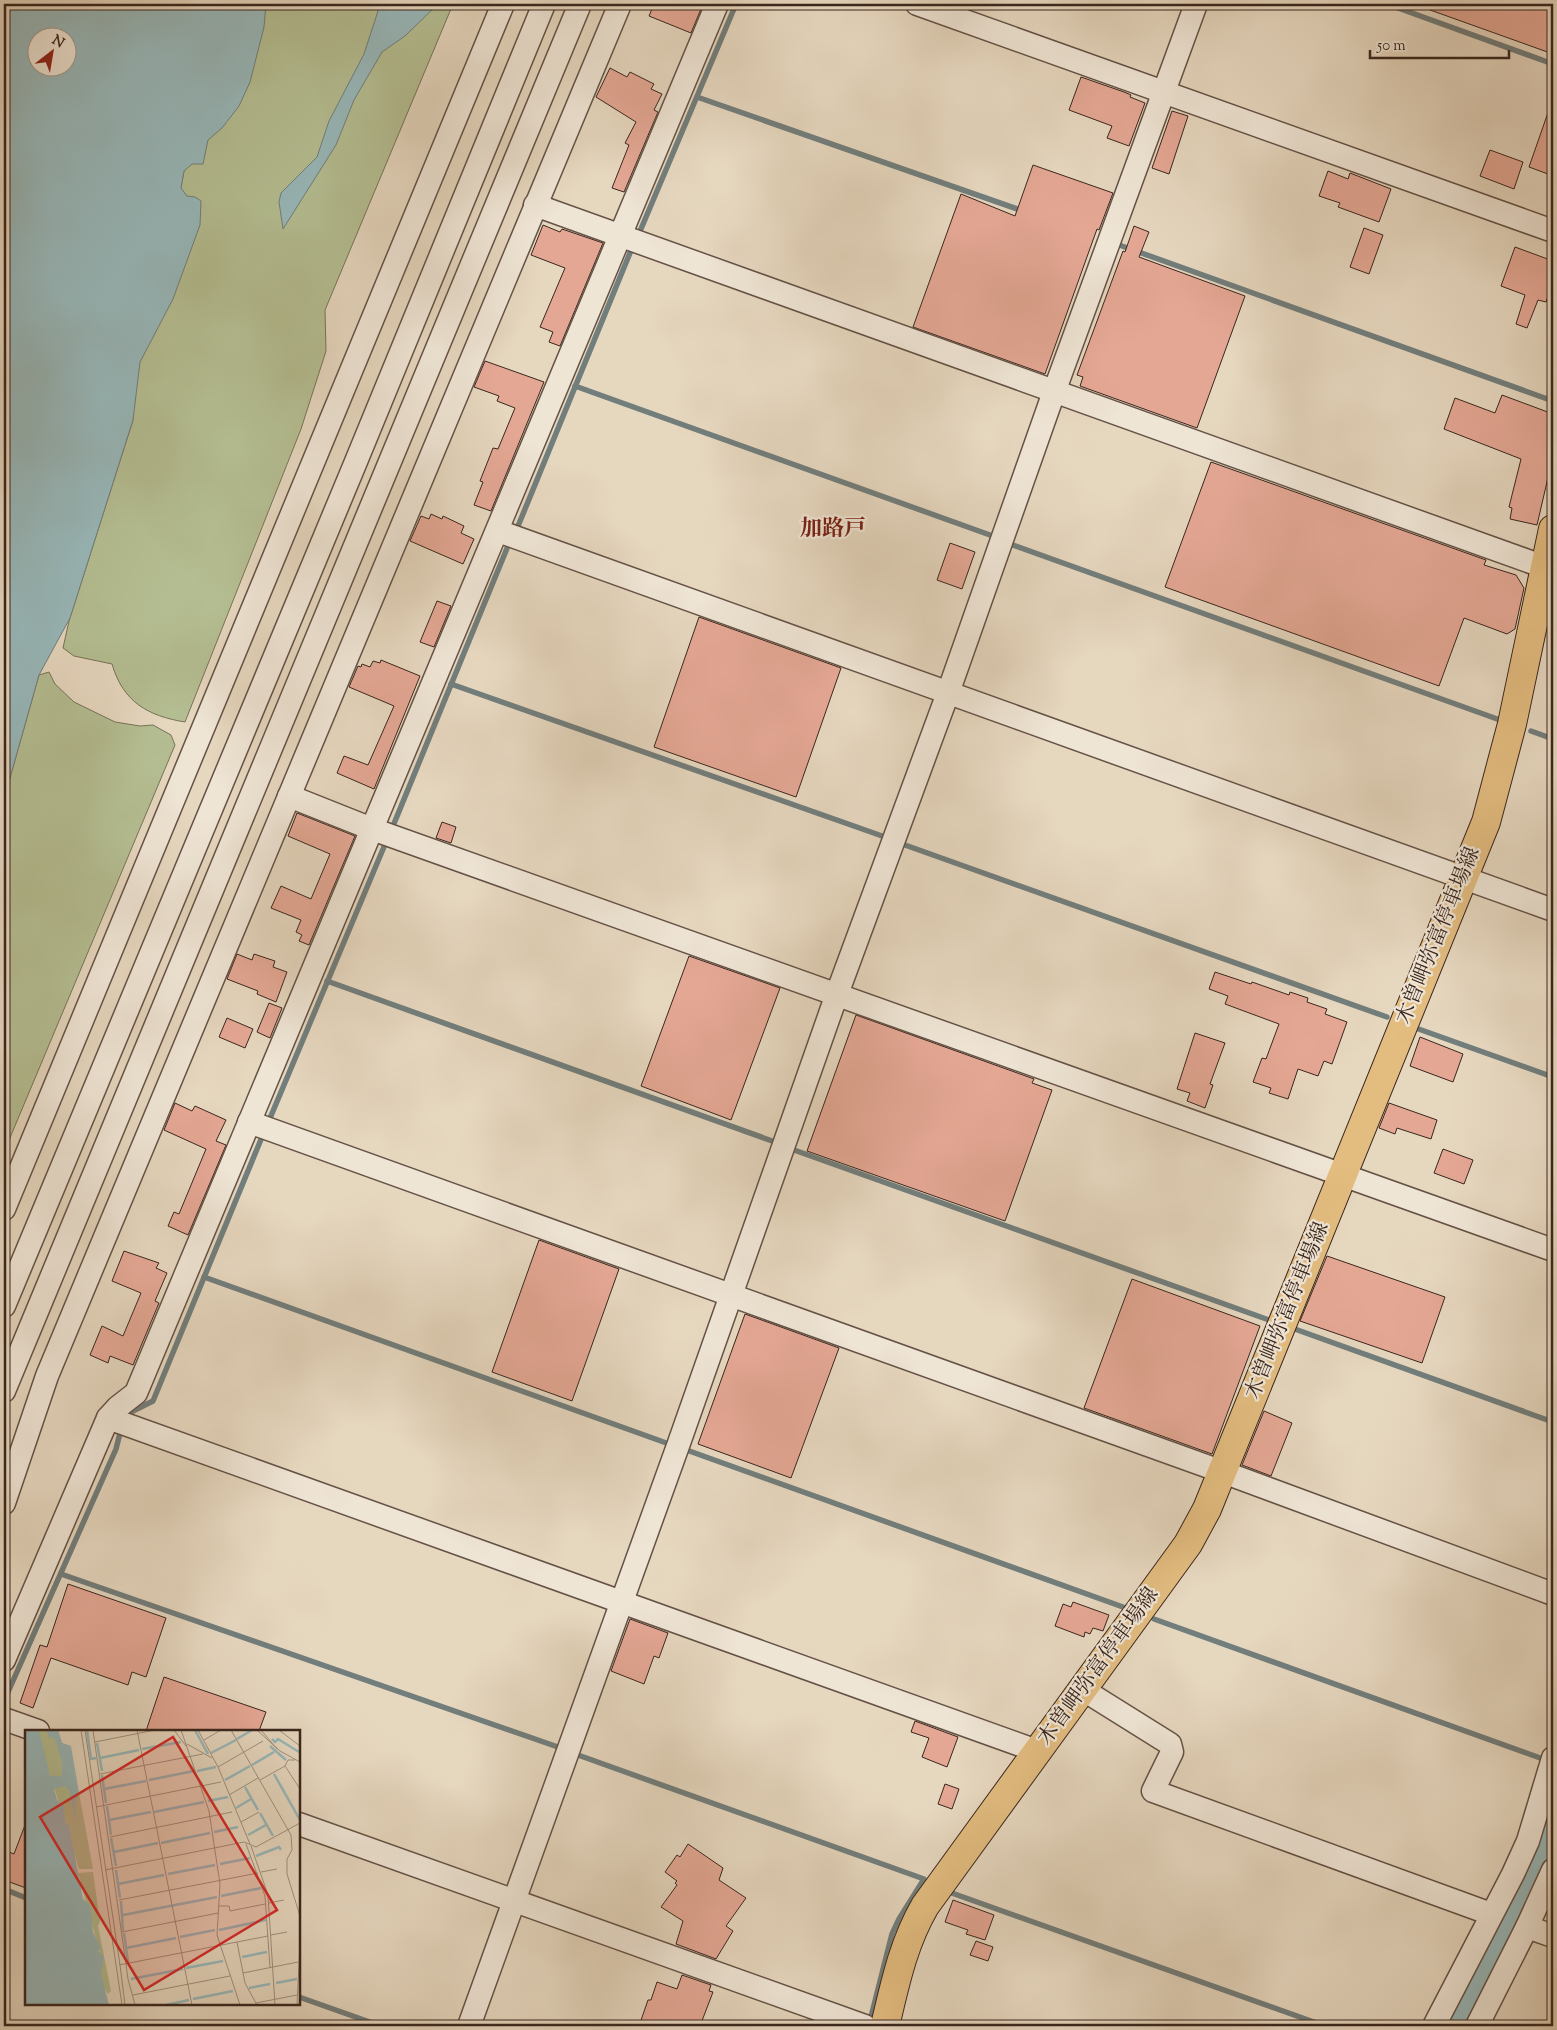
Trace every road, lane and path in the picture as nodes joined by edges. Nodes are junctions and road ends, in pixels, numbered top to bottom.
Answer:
1 (504, 4) edge
2 (544, 4) edge
3 (580, 4) edge
4 (620, 4) edge
5 (717, 4) edge
6 (917, 4) edge
7 (1196, 4) edge
8 (1165, 93) junction
9 (535, 205) junction
10 (1553, 231) edge
11 (620, 236) junction
12 (1054, 392) junction
13 (1553, 529) edge
14 (498, 531) junction
15 (1549, 569) edge
16 (948, 693) junction
17 (289, 796) junction
18 (372, 829) junction
19 (1462, 876) junction
20 (1553, 910) edge
21 (837, 994) junction
22 (248, 1122) junction
23 (1343, 1176) junction
24 (4, 1209) edge
25 (1553, 1250) edge
26 (731, 1297) junction
27 (4, 1306) edge
28 (4, 1391) edge
29 (108, 1418) junction
30 (1222, 1472) junction
31 (4, 1503) edge
32 (1553, 1594) edge
33 (622, 1601) junction
34 (4, 1660) edge
35 (1082, 1689) junction
36 (4, 1719) edge
37 (35, 1730) edge
38 (1037, 1751) junction
39 (1553, 1758) edge
40 (300, 1824) edge
41 (1553, 1870) edge
42 (514, 1901) junction
43 (1491, 1914) junction
44 (1528, 1927) junction
45 (1553, 1936) edge
46 (469, 2026) edge
47 (865, 2026) edge
48 (885, 2026) edge
49 (1434, 2026) edge
50 (1477, 2026) edge

1 - 24 street
2 - 27 street
3 - 28 street
4 - 9 street
5 - 11 street
6 - 8 street
7 - 8 street
8 - 10 street
8 - 12 street
9 - 11 street
9 - 17 street
11 - 12 street
11 - 14 street
12 - 15 street
12 - 16 street
13 - 15 main road, 木曽岬弥富停車場線
14 - 16 street
14 - 18 street
15 - 19 main road, 木曽岬弥富停車場線
16 - 19 street
16 - 21 street
17 - 18 street
17 - 31 street
18 - 21 street
18 - 22 street
19 - 20 street
19 - 23 main road, 木曽岬弥富停車場線
21 - 23 street
21 - 26 street
22 - 26 street
22 - 29 street
23 - 25 street
23 - 30 main road, 木曽岬弥富停車場線
26 - 30 street
26 - 33 street
29 - 33 street
29 - 34 street
30 - 32 street
30 - 35 main road, 木曽岬弥富停車場線
33 - 38 street
33 - 42 street
35 - 38 main road, 木曽岬弥富停車場線
35 - 43 street
36 - 37 street
38 - 48 main road, 木曽岬弥富停車場線
39 - 43 street
40 - 42 street
41 - 44 street
42 - 46 street
42 - 47 street
43 - 49 street
44 - 45 street
44 - 50 street

